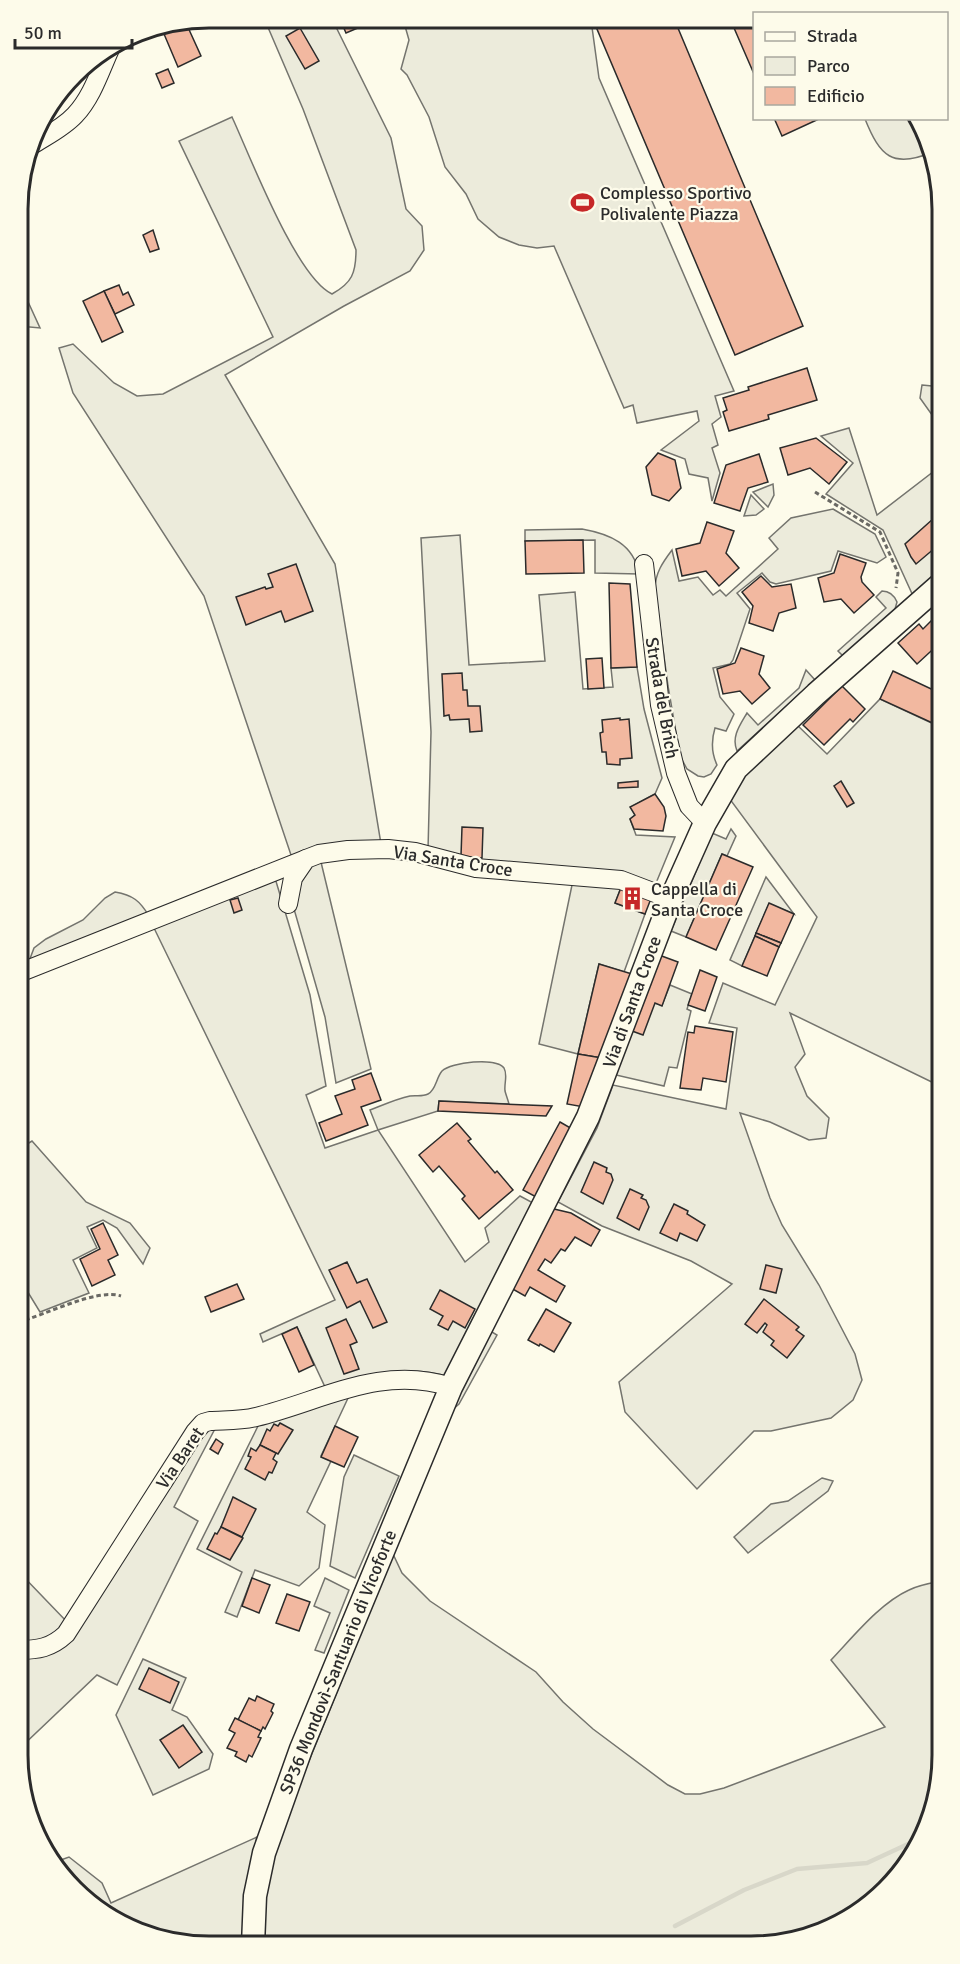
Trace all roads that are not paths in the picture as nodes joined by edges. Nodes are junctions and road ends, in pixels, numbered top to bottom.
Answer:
1 (104, 63) edge
2 (43, 137) edge
3 (644, 564) dead end
4 (932, 592) edge
5 (705, 822) junction
6 (306, 859) junction
7 (671, 899) junction
8 (288, 904) dead end
9 (29, 969) edge
10 (451, 1387) junction
11 (28, 1650) edge
12 (253, 1936) edge

1 - 2 street
3 - 5 street, Strada del Brich
4 - 5 main road, Via di Santa Croce
5 - 7 main road, Via di Santa Croce
6 - 7 street, Via Santa Croce
6 - 8 street
6 - 9 street, Via Santa Croce
7 - 10 main road, Via di Santa Croce
10 - 11 street, Via Baret
10 - 12 main road, SP36 Mondovì-Santuario di Vicoforte

